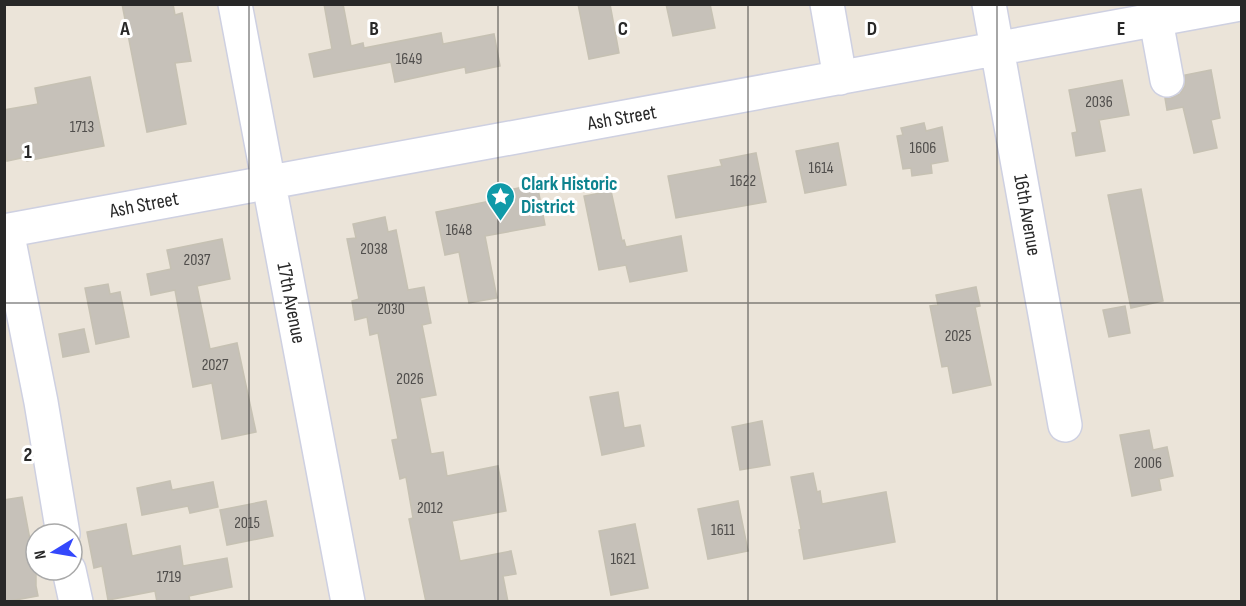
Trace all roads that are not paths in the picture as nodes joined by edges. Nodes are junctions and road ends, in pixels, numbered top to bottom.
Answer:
1 (235, 4) edge
2 (827, 4) edge
3 (989, 4) edge
4 (1240, 4) edge
5 (1154, 12) edge
6 (998, 50) junction
7 (840, 78) junction
8 (1167, 80) dead end
9 (268, 182) junction
10 (6, 231) edge
11 (1065, 425) dead end
12 (61, 522) edge
13 (72, 582) edge
14 (76, 602) edge
15 (348, 602) edge

1 - 9 street, 17th Avenue
2 - 7 street
3 - 6 street, 16th Avenue
4 - 5 street, Ash Street
5 - 6 street, Ash Street
5 - 8 street
6 - 7 street, Ash Street
6 - 11 street, 16th Avenue
7 - 9 street, Ash Street
9 - 10 street, Ash Street
9 - 15 street, 17th Avenue
10 - 12 street
13 - 14 street

